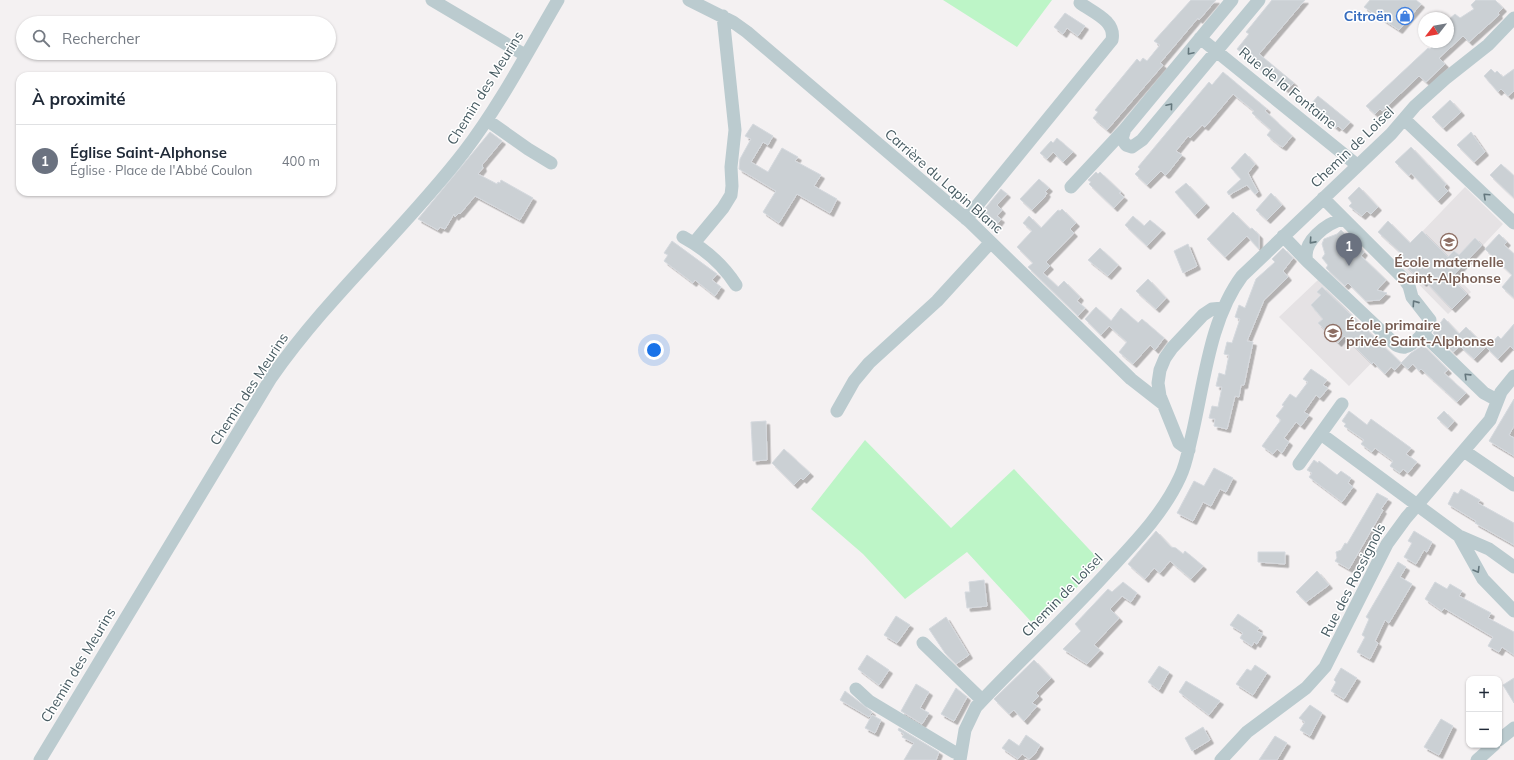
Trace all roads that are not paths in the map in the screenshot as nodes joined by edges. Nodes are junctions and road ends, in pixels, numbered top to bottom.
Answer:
1 (432, 0) edge
2 (558, 0) edge
3 (689, 0) edge
4 (1232, 0) edge
5 (1259, 0) edge
6 (1080, 4) dead end
7 (723, 16) junction
8 (1513, 22) edge
9 (1200, 38) junction
10 (1216, 51) junction
11 (525, 55) junction
12 (1404, 119) junction
13 (487, 120) junction
14 (1125, 129) junction
15 (551, 163) dead end
16 (1358, 165) junction
17 (1071, 187) dead end
18 (1323, 198) junction
19 (966, 219) junction
20 (1343, 219) junction
21 (1514, 223) edge
22 (1283, 236) junction
23 (990, 243) junction
24 (1307, 261) junction
25 (736, 285) dead end
26 (1223, 308) junction
27 (1426, 337) junction
28 (1514, 376) edge
29 (1497, 400) junction
30 (1163, 404) junction
31 (1342, 404) dead end
32 (837, 411) dead end
33 (1321, 434) junction
34 (1189, 450) junction
35 (1464, 451) junction
36 (1299, 464) dead end
37 (1514, 484) edge
38 (1418, 504) junction
39 (1459, 536) junction
40 (1514, 566) edge
41 (1514, 611) edge
42 (923, 643) dead end
43 (856, 690) dead end
44 (982, 700) junction
45 (1514, 728) edge
46 (1502, 738) edge
47 (1491, 748) edge
48 (956, 755) edge
49 (40, 760) edge
50 (1221, 760) edge
51 (1477, 760) edge

1 - 11 street
2 - 11 street, Chemin des Meurins
3 - 7 street, Carrière du Lapin Blanc
4 - 9 street
5 - 10 street, Rue de la Fontaine
6 - 19 street
7 - 19 street, Carrière du Lapin Blanc
7 - 25 street
8 - 12 street, Chemin de Loisel
9 - 10 street, Rue de la Fontaine
9 -> 14 street
14 -> 10 street, Rue de la Fontaine
10 - 16 street, Rue de la Fontaine
11 - 13 street, Chemin des Meurins
12 - 16 street, Chemin de Loisel
21 -> 12 street
13 - 15 street
13 - 49 street, Chemin des Meurins
14 - 17 street
16 - 18 street, Chemin de Loisel
18 - 20 street
18 - 22 street, Chemin de Loisel
19 - 23 street, Carrière du Lapin Blanc
20 -> 24 street
27 -> 20 street
22 - 24 street
22 - 26 street, Chemin de Loisel
23 - 30 street, Carrière du Lapin Blanc
23 - 32 street
24 - 27 street
26 - 30 street
26 - 34 street, Chemin de Loisel
29 -> 27 street
28 - 29 street, Rue des Rossignols
29 - 35 street, Rue des Rossignols
30 - 34 street
31 - 33 street
33 - 36 street
33 - 38 street
34 - 44 street, Chemin de Loisel
35 - 37 street
35 - 38 street, Rue des Rossignols
38 - 39 street
38 - 50 street, Rue des Rossignols
39 - 40 street
39 -> 41 street
42 - 44 street
43 - 48 street
44 - 48 street, Chemin de Loisel
45 - 46 street
47 - 51 street

